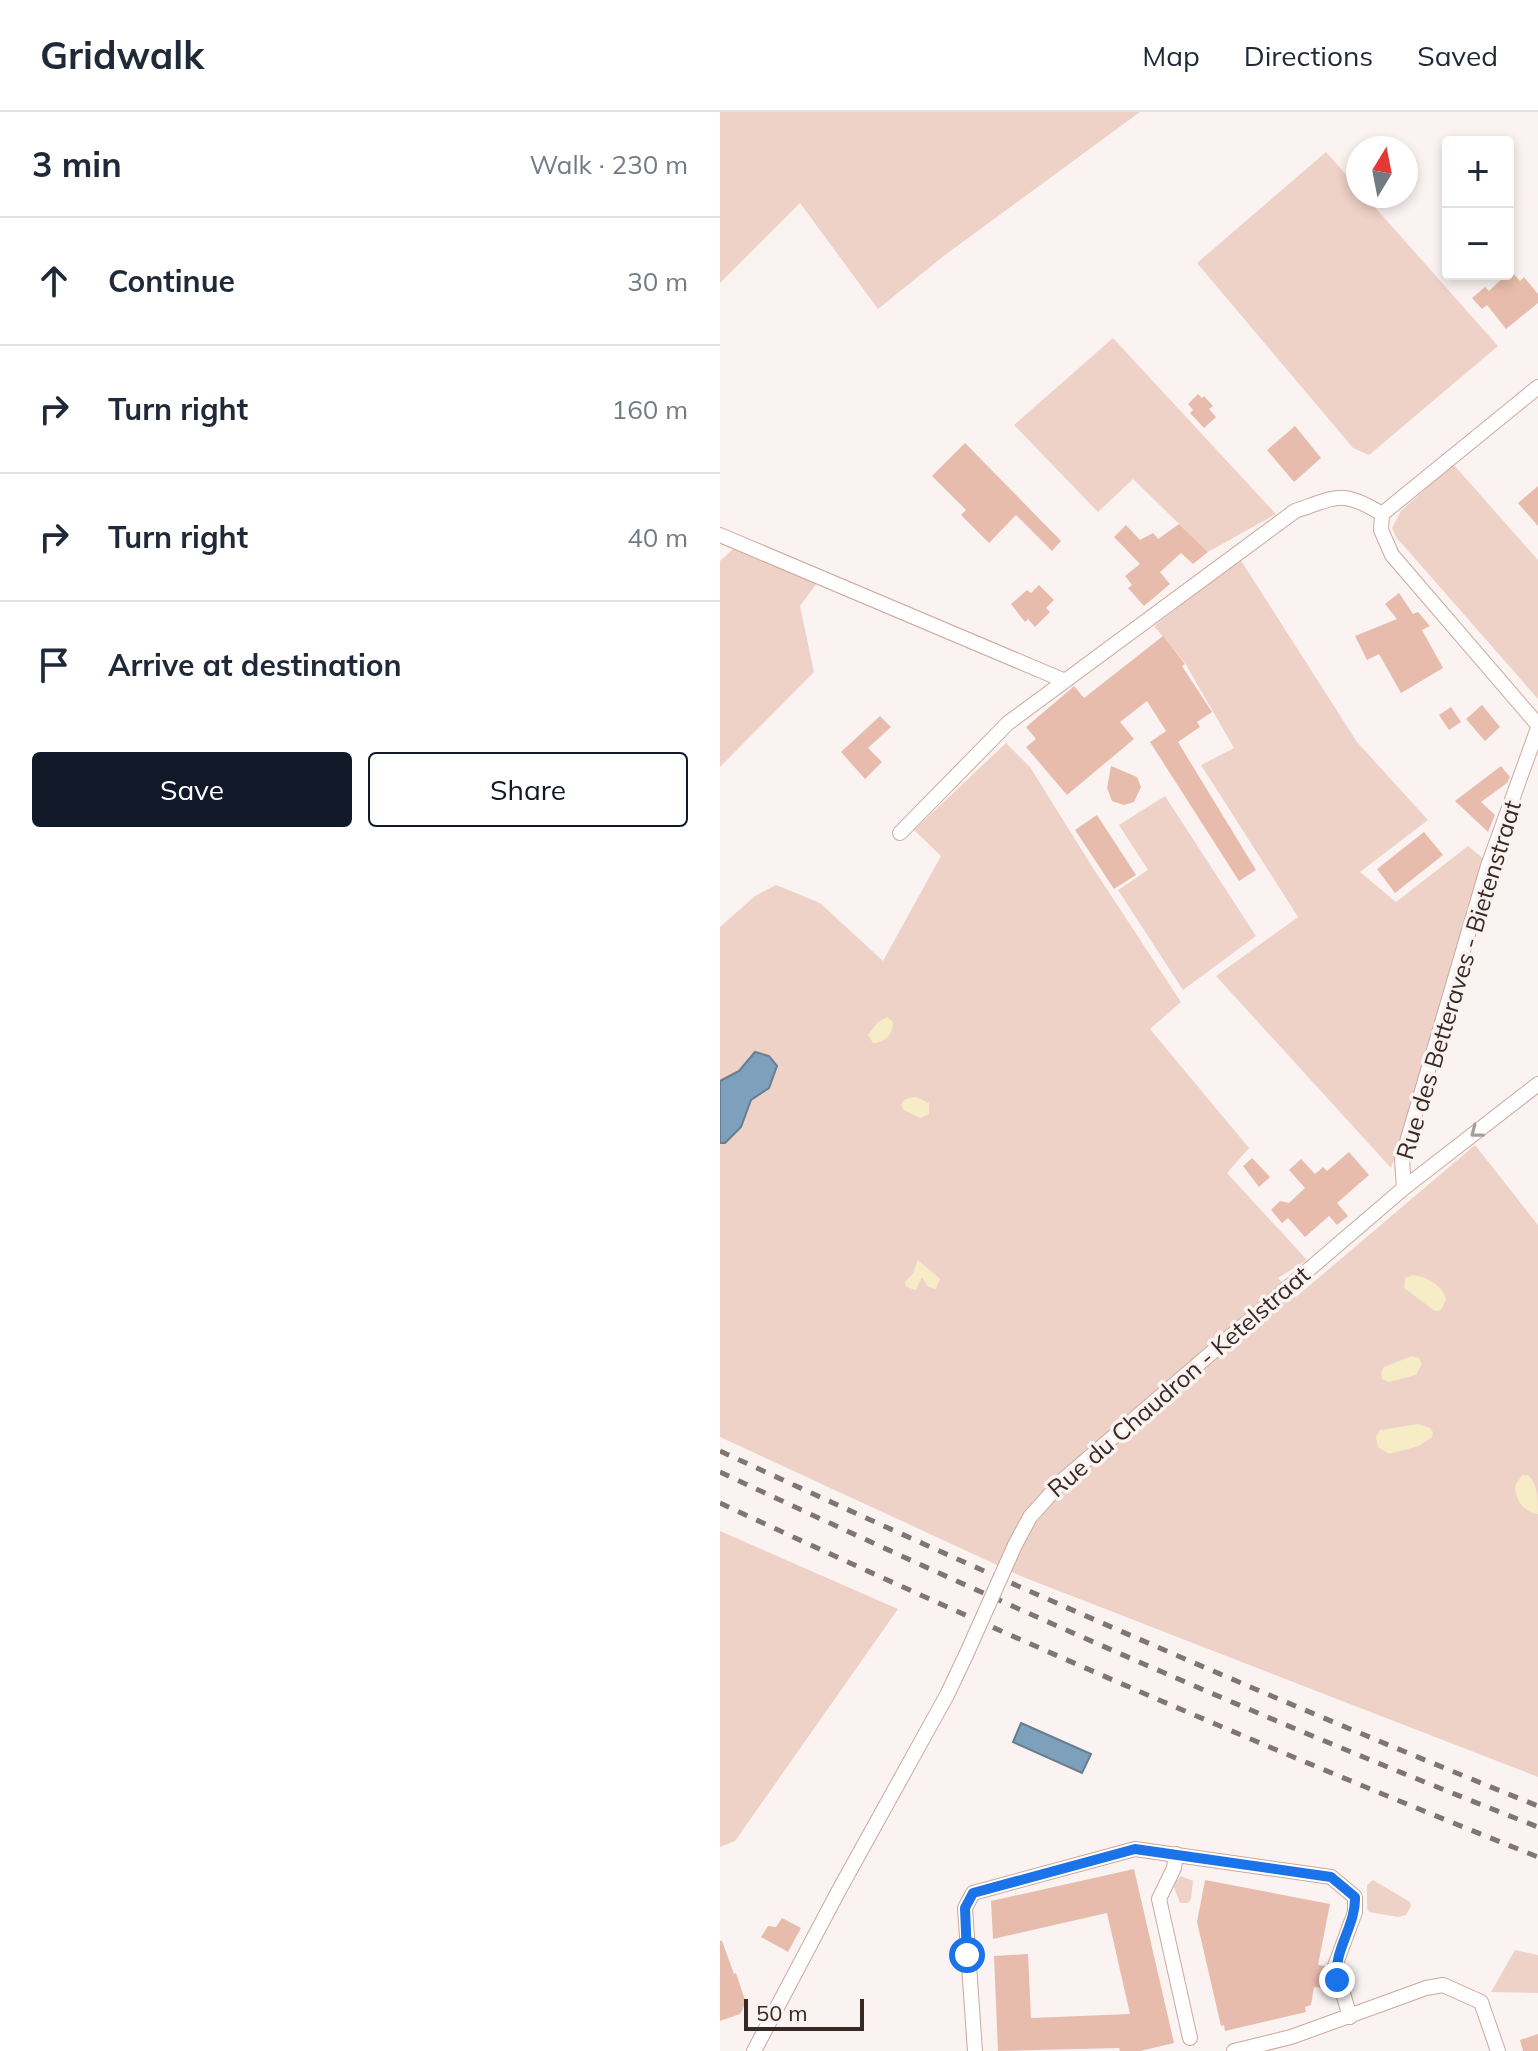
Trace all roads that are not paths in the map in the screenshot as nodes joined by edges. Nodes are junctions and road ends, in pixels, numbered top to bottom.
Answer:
1 (1538, 387) edge
2 (1382, 514) junction
3 (720, 535) edge
4 (1063, 680) junction
5 (1538, 726) edge
6 (900, 833) dead end
7 (1538, 1084) edge
8 (1404, 1188) junction
9 (1176, 1854) junction
10 (1350, 2017) junction
11 (1190, 2038) dead end
12 (757, 2049) edge
13 (975, 2051) edge
14 (1234, 2051) edge
15 (1498, 2051) edge

1 - 2 street
2 - 4 street
2 - 5 street, Rue des Betteraves - Bietenstraat
3 - 4 street
4 - 6 street
5 - 8 street, Rue des Betteraves - Bietenstraat
7 -> 8 street, Rue du Chaudron - Ketelstraat
8 - 12 street, Rue du Chaudron - Ketelstraat, bridge
9 - 10 street
9 - 11 street
9 - 13 street
10 - 14 street
10 - 15 street

